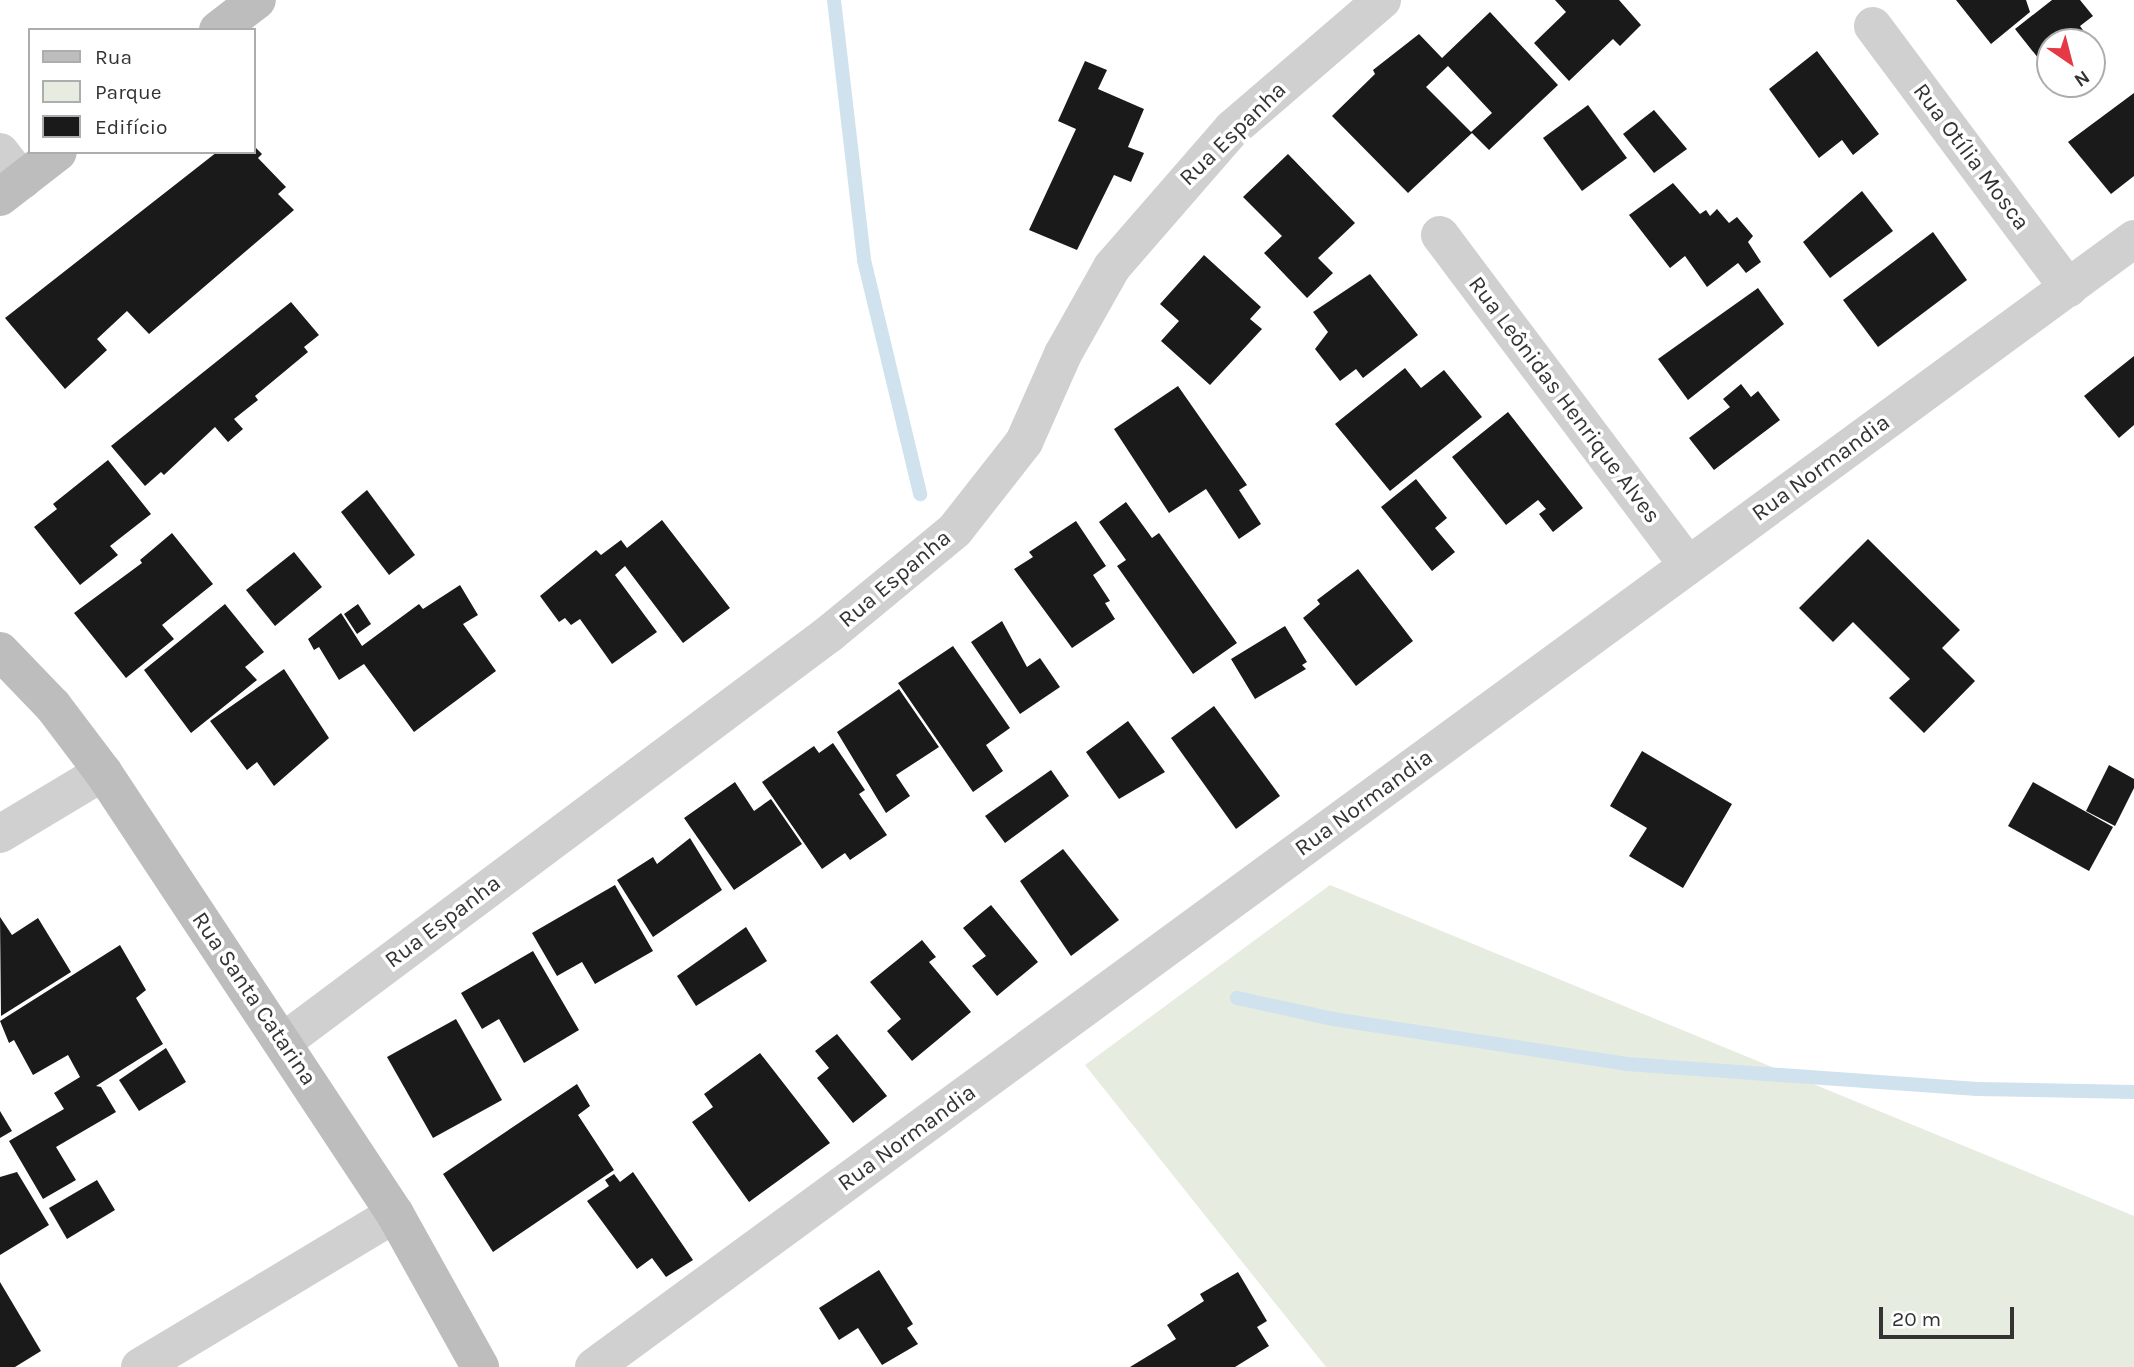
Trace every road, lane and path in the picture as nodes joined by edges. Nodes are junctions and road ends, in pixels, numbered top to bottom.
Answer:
1 (257, 0) edge
2 (1382, 0) edge
3 (1873, 26) dead end
4 (221, 28) edge
5 (54, 154) edge
6 (7, 177) edge
7 (1440, 235) dead end
8 (2134, 240) edge
9 (2068, 288) junction
10 (1688, 565) junction
11 (0, 650) edge
12 (103, 772) junction
13 (0, 834) edge
14 (282, 1042) junction
15 (395, 1214) junction
16 (140, 1367) edge
17 (480, 1367) edge
18 (594, 1367) edge

1 - 4 main road
2 - 14 street, Rua Espanha
3 - 9 street, Rua Otília Mosca
5 - 6 main road
7 - 10 street, Rua Leônidas Henrique Alves
8 - 9 street, Rua Normandia
9 - 10 street, Rua Normandia
10 - 18 street, Rua Normandia
11 - 12 main road, Rua Santa Catarina
12 - 13 street
12 - 14 main road, Rua Santa Catarina
14 - 15 main road, Rua Santa Catarina
15 - 16 street
15 - 17 main road, Rua Santa Catarina

